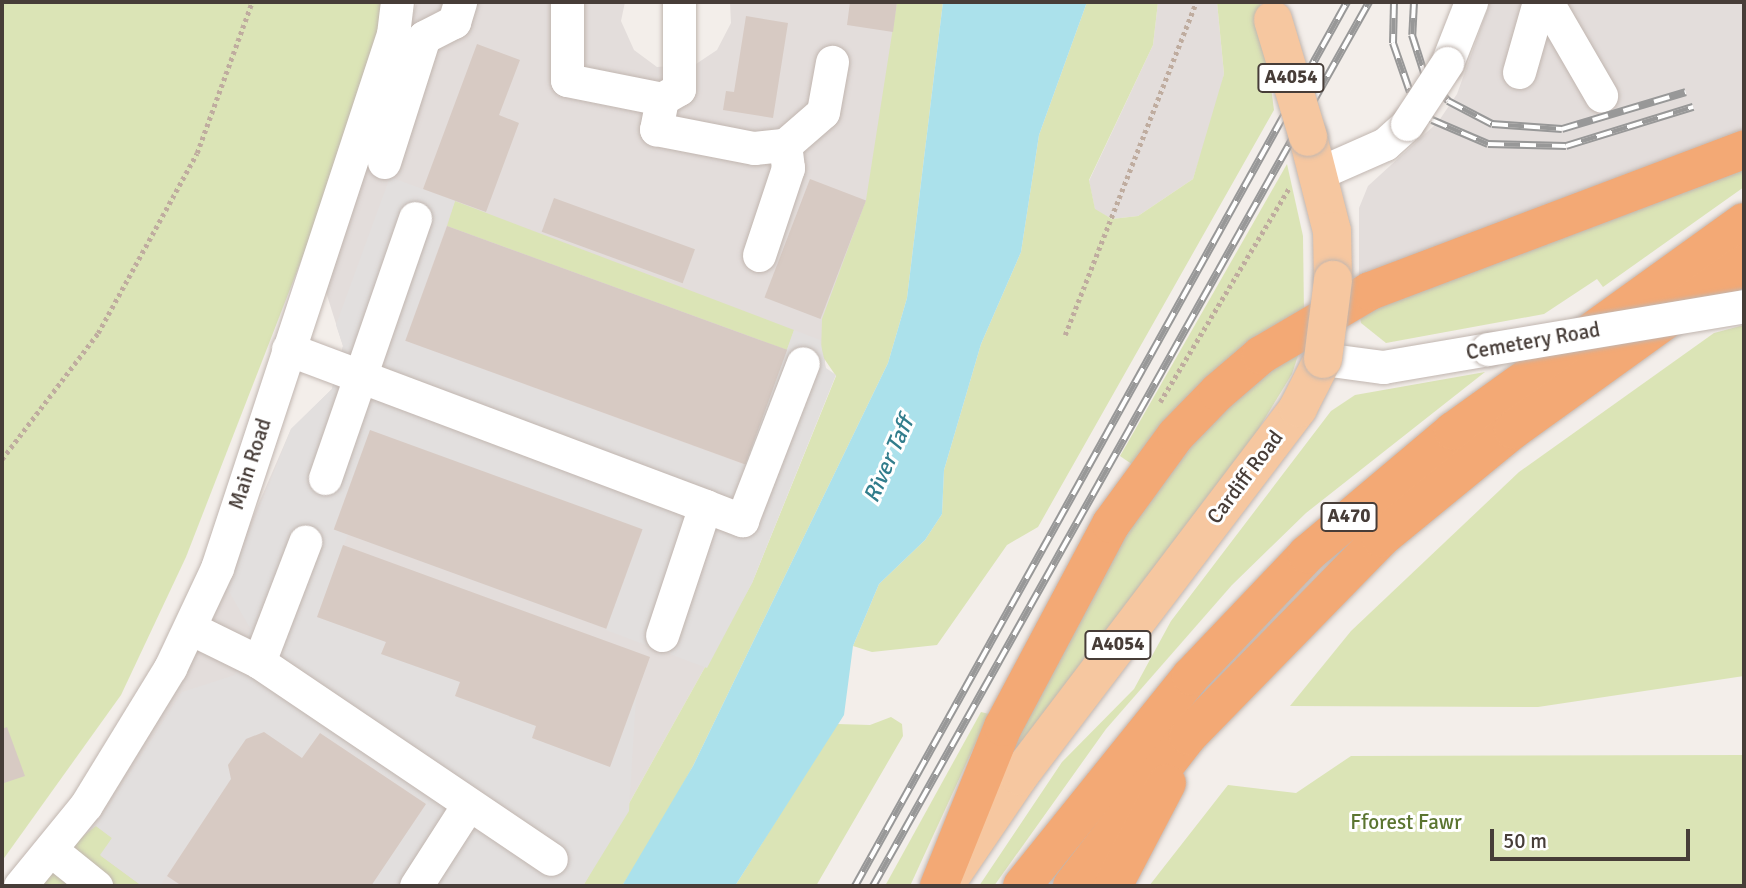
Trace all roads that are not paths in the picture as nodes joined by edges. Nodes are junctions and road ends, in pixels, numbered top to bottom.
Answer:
1 (397, 2) edge
2 (460, 2) edge
3 (567, 2) edge
4 (679, 2) edge
5 (1471, 2) edge
6 (1539, 2) edge
7 (1547, 2) edge
8 (1272, 11) edge
9 (832, 61) dead end
10 (1519, 72) dead end
11 (1601, 94) dead end
12 (662, 99) junction
13 (785, 145) junction
14 (1744, 150) edge
15 (384, 162) dead end
16 (1317, 174) junction
17 (415, 218) dead end
18 (1744, 222) edge
19 (759, 255) dead end
20 (1744, 264) edge
21 (1744, 306) edge
22 (288, 349) junction
23 (1323, 359) junction
24 (803, 363) dead end
25 (364, 375) junction
26 (325, 478) dead end
27 (705, 506) junction
28 (305, 542) dead end
29 (190, 628) junction
30 (662, 635) dead end
31 (259, 662) junction
32 (1188, 736) junction
33 (468, 805) junction
34 (51, 850) junction
35 (551, 859) dead end
36 (20, 886) edge
37 (96, 886) edge
38 (415, 886) edge
39 (939, 886) edge
40 (944, 886) edge
41 (1022, 886) edge
42 (1072, 886) edge
43 (1113, 886) edge

1 - 22 street, Main Road
2 - 15 street
3 - 12 street
4 - 12 street
5 - 16 street, bridge
6 - 10 street
7 - 11 street
8 - 16 main road, Cardiff Road / A4054, bridge
9 - 13 street
12 - 13 street
13 - 19 street
14 - 39 highway
16 - 23 main road, Cardiff Road / A4054, bridge
17 - 25 street
18 - 41 highway, A470
20 - 32 highway, A470
21 - 23 street, Cemetery Road, bridge
22 - 25 street
22 - 29 street, Main Road
23 - 40 main road, Cardiff Road / A4054
24 - 27 street
25 - 26 street
25 - 27 street
27 - 30 street
28 - 31 street
29 - 31 street
29 - 34 street, Main Road
31 - 33 street
32 - 42 highway, A470
32 - 43 highway
33 - 35 street
33 - 38 street
34 - 36 street, Main Road
34 - 37 street

